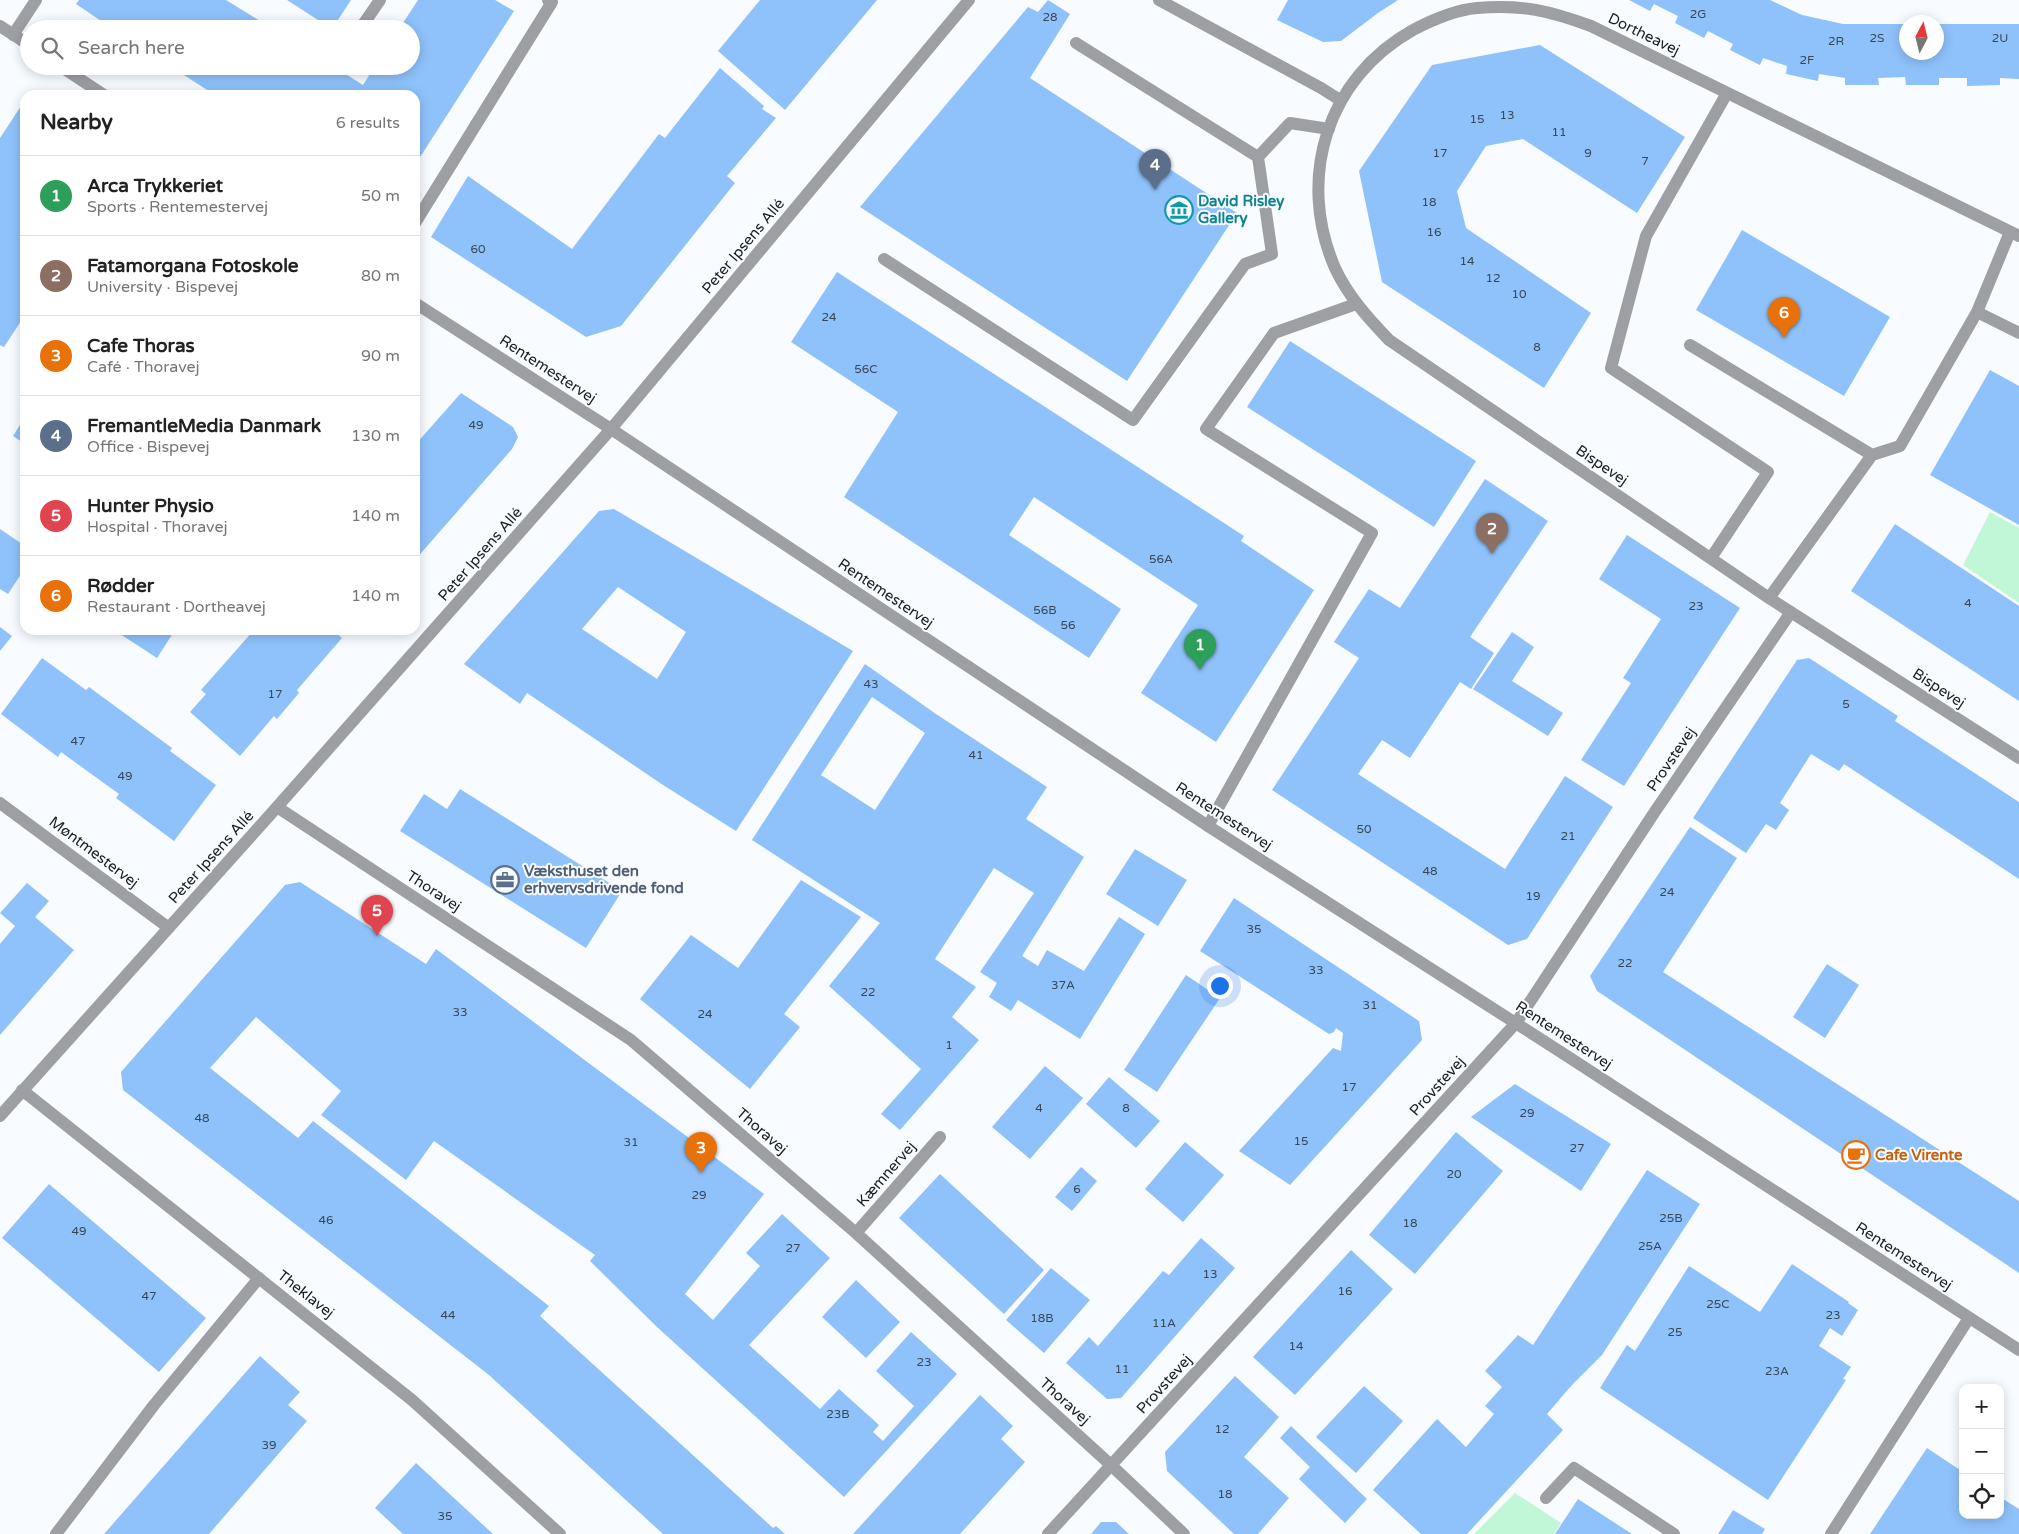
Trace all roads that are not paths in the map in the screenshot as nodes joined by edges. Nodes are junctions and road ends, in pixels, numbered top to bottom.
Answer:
1 (36, 0) edge
2 (380, 0) edge
3 (548, 0) edge
4 (969, 0) edge
5 (1159, 0) edge
6 (1520, 3) edge
7 (1474, 4) edge
8 (23, 20) edge
9 (366, 20) edge
10 (20, 24) edge
11 (0, 26) edge
12 (13, 35) junction
13 (20, 40) edge
14 (1076, 44) dead end
15 (74, 75) edge
16 (96, 90) edge
17 (1727, 93) junction
18 (1340, 100) junction
19 (1329, 129) junction
20 (1258, 157) junction
21 (420, 215) edge
22 (2014, 234) edge
23 (884, 259) dead end
24 (1356, 304) junction
25 (420, 306) edge
26 (1977, 312) junction
27 (2019, 333) edge
28 (1690, 345) dead end
29 (611, 429) junction
30 (1872, 455) junction
31 (1711, 558) junction
32 (1769, 598) junction
33 (1791, 612) junction
34 (2019, 758) edge
35 (0, 803) edge
36 (277, 808) junction
37 (1208, 826) junction
38 (169, 928) junction
39 (1516, 1023) junction
40 (22, 1090) junction
41 (0, 1116) edge
42 (940, 1137) dead end
43 (856, 1233) junction
44 (259, 1278) junction
45 (1969, 1318) junction
46 (2019, 1350) edge
47 (1112, 1466) junction
48 (1546, 1498) dead end
49 (56, 1534) edge
50 (560, 1534) edge
51 (1048, 1534) edge
52 (1184, 1534) edge
53 (1674, 1534) edge
54 (1831, 1534) edge

1 - 8 street
2 - 9 street
3 - 21 street
4 - 29 street, Peter Ipsens Allé
5 - 18 street
6 - 7 street, Dortheavej
6 - 17 street, Dortheavej
7 - 18 street, Dortheavej
10 - 12 street
11 - 12 street
12 - 13 street
14 - 20 street
15 - 16 street
17 - 22 street, Dortheavej
17 - 31 street
18 - 19 street, Bispevej
19 - 20 street
19 - 24 street, Bispevej
20 - 23 street
22 - 26 street
24 - 31 street, Bispevej
24 - 37 street
25 - 29 street, Rentemestervej
26 - 27 street
26 - 30 street
28 - 30 street
29 - 36 street, Peter Ipsens Allé
29 - 37 street, Rentemestervej
30 - 32 street
31 - 32 street, Bispevej
32 - 33 street, Bispevej
33 - 34 street, Bispevej
33 - 39 street, Provstevej
35 - 38 street, Møntmestervej
36 - 38 street, Peter Ipsens Allé
36 - 43 street, Thoravej
37 - 39 street, Rentemestervej
38 - 40 street, Peter Ipsens Allé
39 - 45 street, Rentemestervej
39 - 47 street, Provstevej
40 - 41 street, Peter Ipsens Allé
40 - 44 street, Theklavej
42 - 43 street, Kæmnervej
43 - 47 street, Thoravej
44 - 49 street
44 - 50 street, Theklavej
45 - 46 street, Rentemestervej
45 - 54 street
47 - 51 street, Provstevej
47 - 52 street, Thoravej
48 - 53 street

